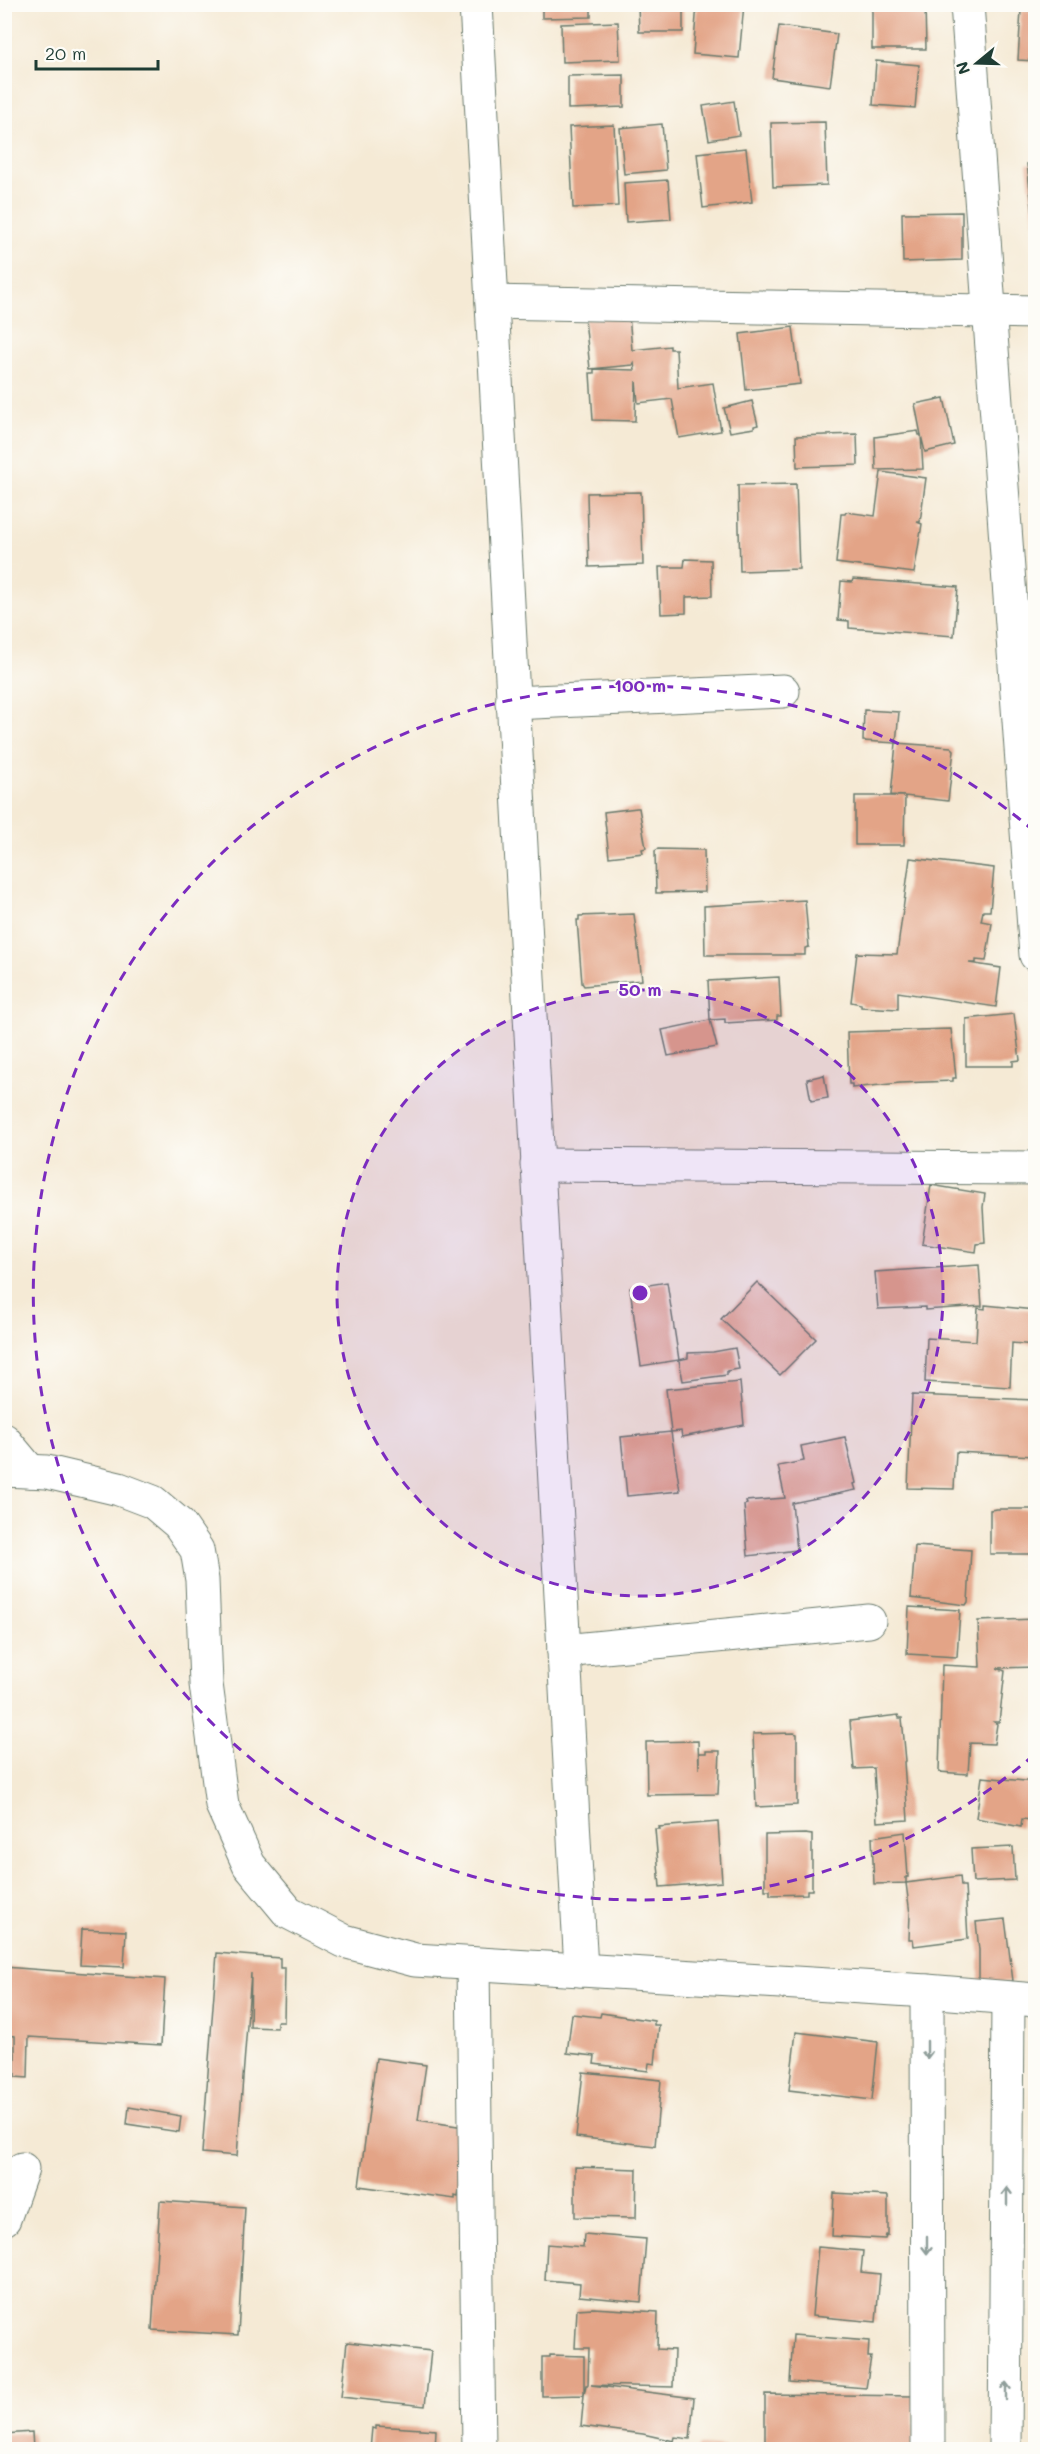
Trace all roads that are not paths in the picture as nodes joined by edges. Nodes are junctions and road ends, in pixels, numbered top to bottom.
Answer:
1 (476, 4) edge
2 (967, 4) edge
3 (492, 302) junction
4 (990, 312) junction
5 (1035, 312) edge
6 (783, 692) dead end
7 (512, 704) junction
8 (1035, 955) edge
9 (537, 1165) junction
10 (1035, 1168) edge
11 (4, 1440) edge
12 (17, 1471) edge
13 (869, 1621) dead end
14 (564, 1651) junction
15 (473, 1964) junction
16 (582, 1970) junction
17 (927, 1991) junction
18 (1022, 1999) edge
19 (22, 2169) dead end
20 (4, 2219) edge
21 (479, 2450) edge
22 (927, 2450) edge
23 (1005, 2450) edge

1 - 3 street
2 - 4 street
3 - 4 street
3 - 7 street
4 - 5 street
4 - 8 street
6 - 7 street
7 - 9 street
9 - 10 street
9 - 14 street
11 - 12 street
12 - 15 street
13 - 14 street
14 - 16 street
15 - 16 street
15 - 21 street
16 - 17 street
17 - 18 street
17 -> 22 street
23 -> 18 street
19 - 20 street

